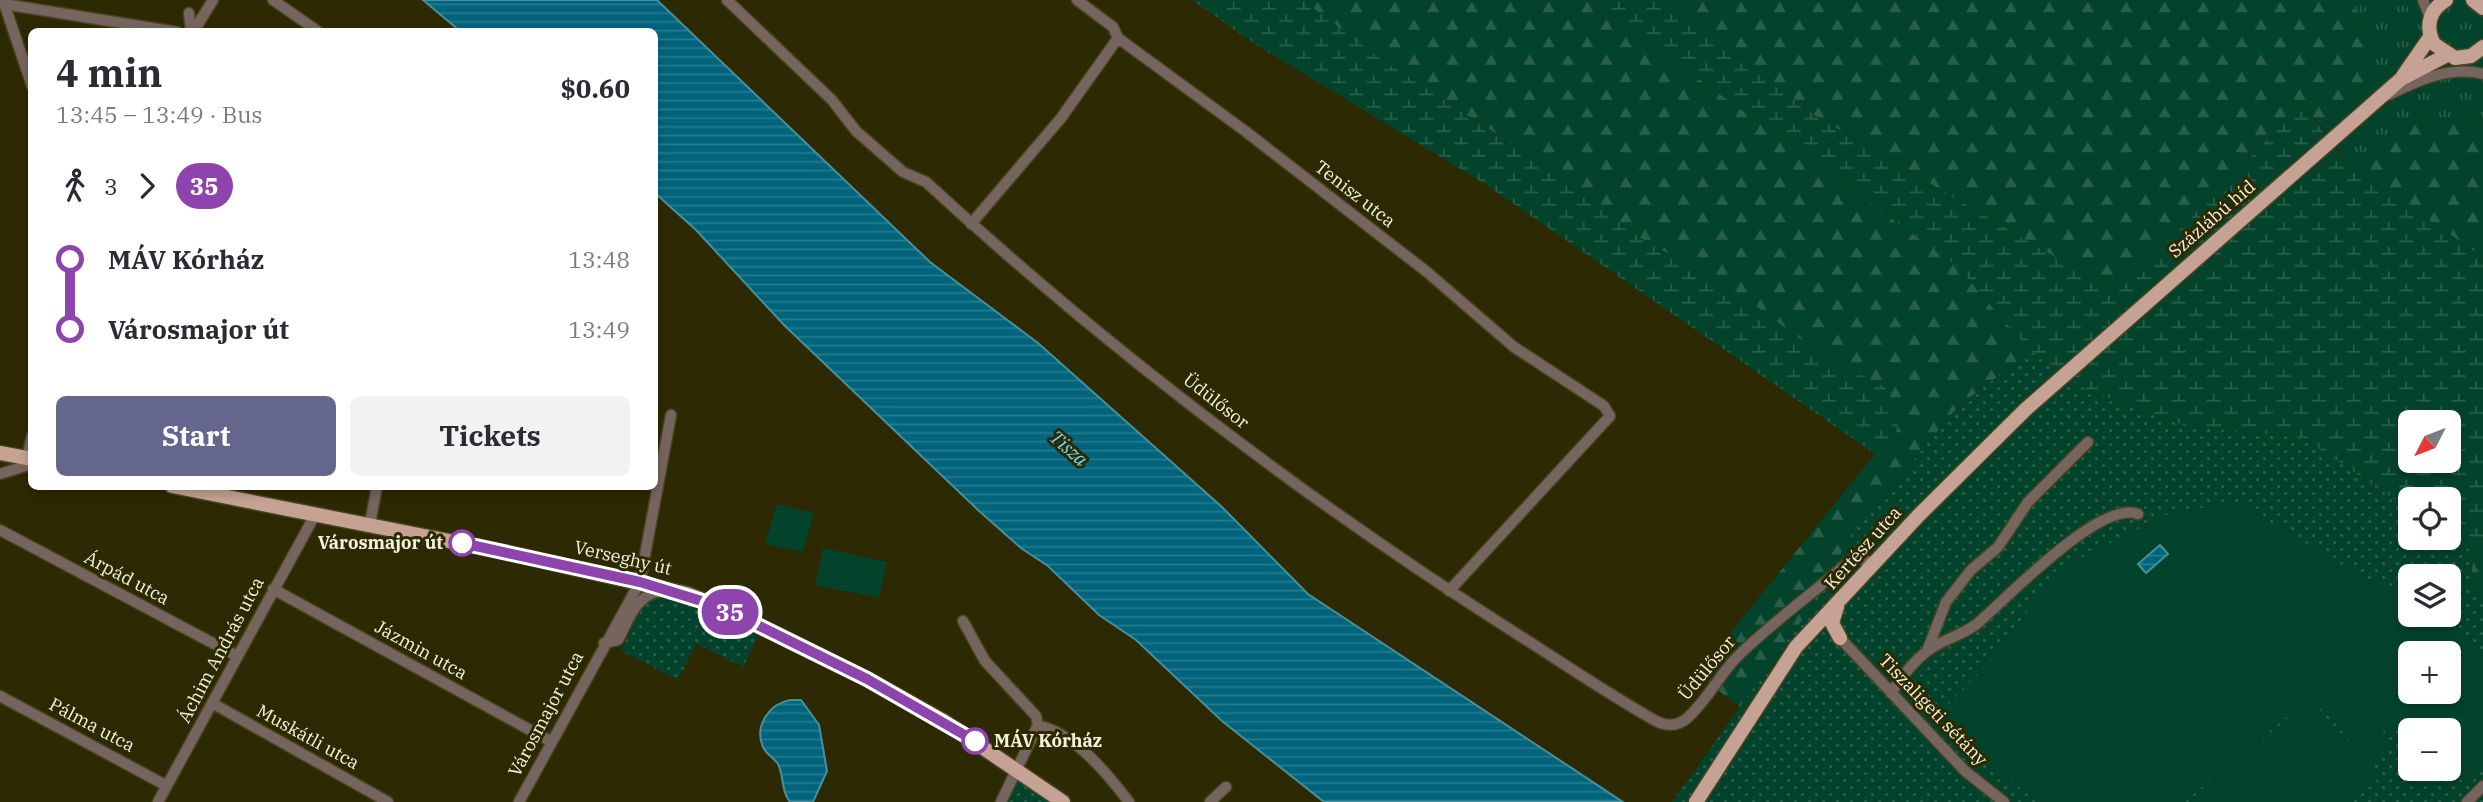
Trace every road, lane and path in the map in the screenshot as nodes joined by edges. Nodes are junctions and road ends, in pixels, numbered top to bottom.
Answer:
1 (213, 0) edge
2 (273, 0) edge
3 (727, 0) edge
4 (1077, 0) edge
5 (2423, 0) edge
6 (2446, 0) edge
7 (2473, 0) edge
8 (4, 2) edge
9 (2483, 8) edge
10 (189, 13) dead end
11 (2430, 18) junction
12 (154, 28) edge
13 (191, 28) edge
14 (195, 28) edge
15 (313, 28) edge
16 (2430, 37) junction
17 (1118, 38) junction
18 (2479, 54) edge
19 (2447, 55) junction
20 (28, 74) edge
21 (2483, 74) edge
22 (2401, 79) junction
23 (2376, 101) junction
24 (971, 224) junction
25 (2090, 352) joint
26 (671, 415) dead end
27 (2088, 442) dead end
28 (0, 453) edge
29 (28, 460) edge
30 (28, 462) edge
31 (0, 474) edge
32 (658, 485) edge
33 (192, 490) edge
34 (376, 490) edge
35 (657, 490) edge
36 (2138, 514) dead end
37 (315, 515) junction
38 (370, 524) junction
39 (0, 530) edge
40 (1874, 563) junction
41 (640, 582) junction
42 (273, 589) junction
43 (674, 590) junction
44 (1449, 591) junction
45 (1843, 596) junction
46 (963, 621) dead end
47 (1820, 624) junction
48 (1840, 638) junction
49 (604, 643) junction
50 (1800, 643) junction
51 (1927, 651) junction
52 (237, 656) junction
53 (1891, 692) junction
54 (0, 696) edge
55 (212, 703) junction
56 (1038, 725) junction
57 (552, 741) junction
58 (1017, 769) junction
59 (167, 786) junction
60 (2483, 786) edge
61 (1226, 787) dead end
62 (1988, 791) junction
63 (1697, 800) edge
64 (158, 802) edge
65 (388, 802) edge
66 (519, 802) edge
67 (1001, 802) edge
68 (1063, 802) edge
69 (1129, 802) edge
70 (1210, 802) edge
71 (1980, 802) edge
72 (2004, 802) edge
73 (2467, 802) edge

1 - 14 street
2 - 15 street
3 - 24 street, Üdülősor
4 - 17 street, Tenisz utca
5 - 11 street
6 - 11 main road
7 - 9 main road
8 - 12 street
8 - 20 street
10 - 13 street
11 - 16 main road
16 - 19 main road
16 - 22 main road
17 - 24 street
17 - 44 street, Tenisz utca
18 - 19 main road
19 - 22 main road
21 - 23 street
22 - 23 main road
23 - 25 main road, Százlábú híd
24 - 44 street, Üdülősor
25 - 40 main road, Kertész utca
26 - 32 street
27 - 51 street
28 - 29 main road
30 - 31 street
33 - 37 main road, Verseghy út
34 - 38 street
35 - 41 street
36 - 51 street
37 - 38 main road, Verseghy út
37 - 42 street, Áchim András utca
38 - 41 main road, Verseghy út
39 - 52 street, Árpád utca
40 - 44 street, Üdülősor
40 - 45 main road, Kertész utca
41 - 43 main road, Verseghy út
41 - 49 street, Városmajor utca
42 - 52 street, Áchim András utca
42 - 57 street, Jázmin utca
43 - 49 street, Városmajor utca
43 - 58 main road, Verseghy út
45 - 47 main road, Kertész utca
45 - 48 main road
46 - 56 street
47 - 48 main road
47 - 50 main road, Kertész utca
48 - 50 main road
48 - 53 street, Tiszaligeti sétány
49 - 57 street, Városmajor utca
50 - 63 main road, Kertész utca
51 - 53 street
52 - 55 street, Áchim András utca
53 - 62 street, Tiszaligeti sétány
54 - 59 street, Pálma utca
55 - 59 street, Áchim András utca
55 - 65 street, Muskátli utca
56 - 58 street
56 - 69 street
57 - 66 street, Városmajor utca
58 - 67 street
58 - 68 main road, Verseghy út
59 - 64 street, Áchim András utca
60 - 73 street
61 - 70 street
62 - 71 street
62 - 72 street, Tiszaligeti sétány

